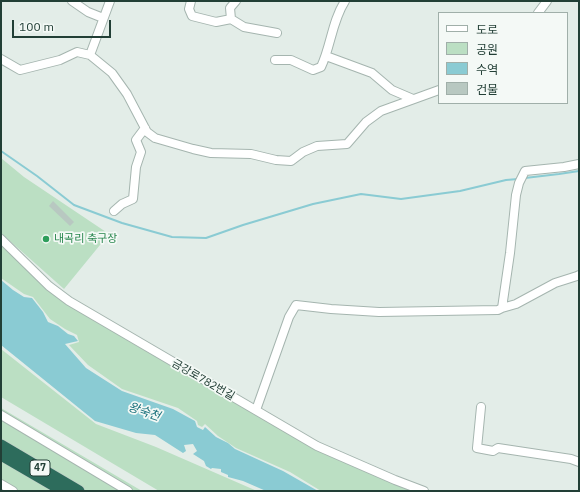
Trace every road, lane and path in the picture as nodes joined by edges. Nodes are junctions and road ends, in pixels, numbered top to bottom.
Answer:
1 (72, 1) edge
2 (110, 1) edge
3 (191, 1) edge
4 (236, 1) edge
5 (345, 1) edge
6 (547, 1) edge
7 (539, 12) edge
8 (103, 18) junction
9 (231, 20) junction
10 (277, 33) dead end
11 (90, 55) junction
12 (326, 56) junction
13 (1, 59) edge
14 (275, 60) dead end
15 (438, 90) edge
16 (413, 99) junction
17 (145, 128) junction
18 (579, 164) edge
19 (114, 211) dead end
20 (1, 239) edge
21 (579, 275) edge
22 (502, 308) junction
23 (481, 407) dead end
24 (256, 410) junction
25 (1, 414) edge
26 (1, 445) edge
27 (1, 455) edge
28 (579, 462) edge
29 (1, 484) edge
30 (12, 491) edge
31 (63, 491) edge
32 (79, 491) edge
33 (128, 491) edge
34 (424, 491) edge

1 - 8 street
2 - 8 street
3 - 9 street
4 - 9 street
5 - 12 street
6 - 7 street
8 - 11 street
9 - 10 street
11 - 13 street
11 - 17 street
12 - 14 street
12 - 16 street
15 - 16 street
16 - 17 street
17 - 19 street
18 - 22 street
20 - 24 street, 금강로782번길
21 - 22 street
22 - 24 street
23 - 28 street
24 - 34 street, 금강로782번길
25 - 33 street
26 - 32 highway, 47
27 - 31 highway, 47
29 - 30 street

